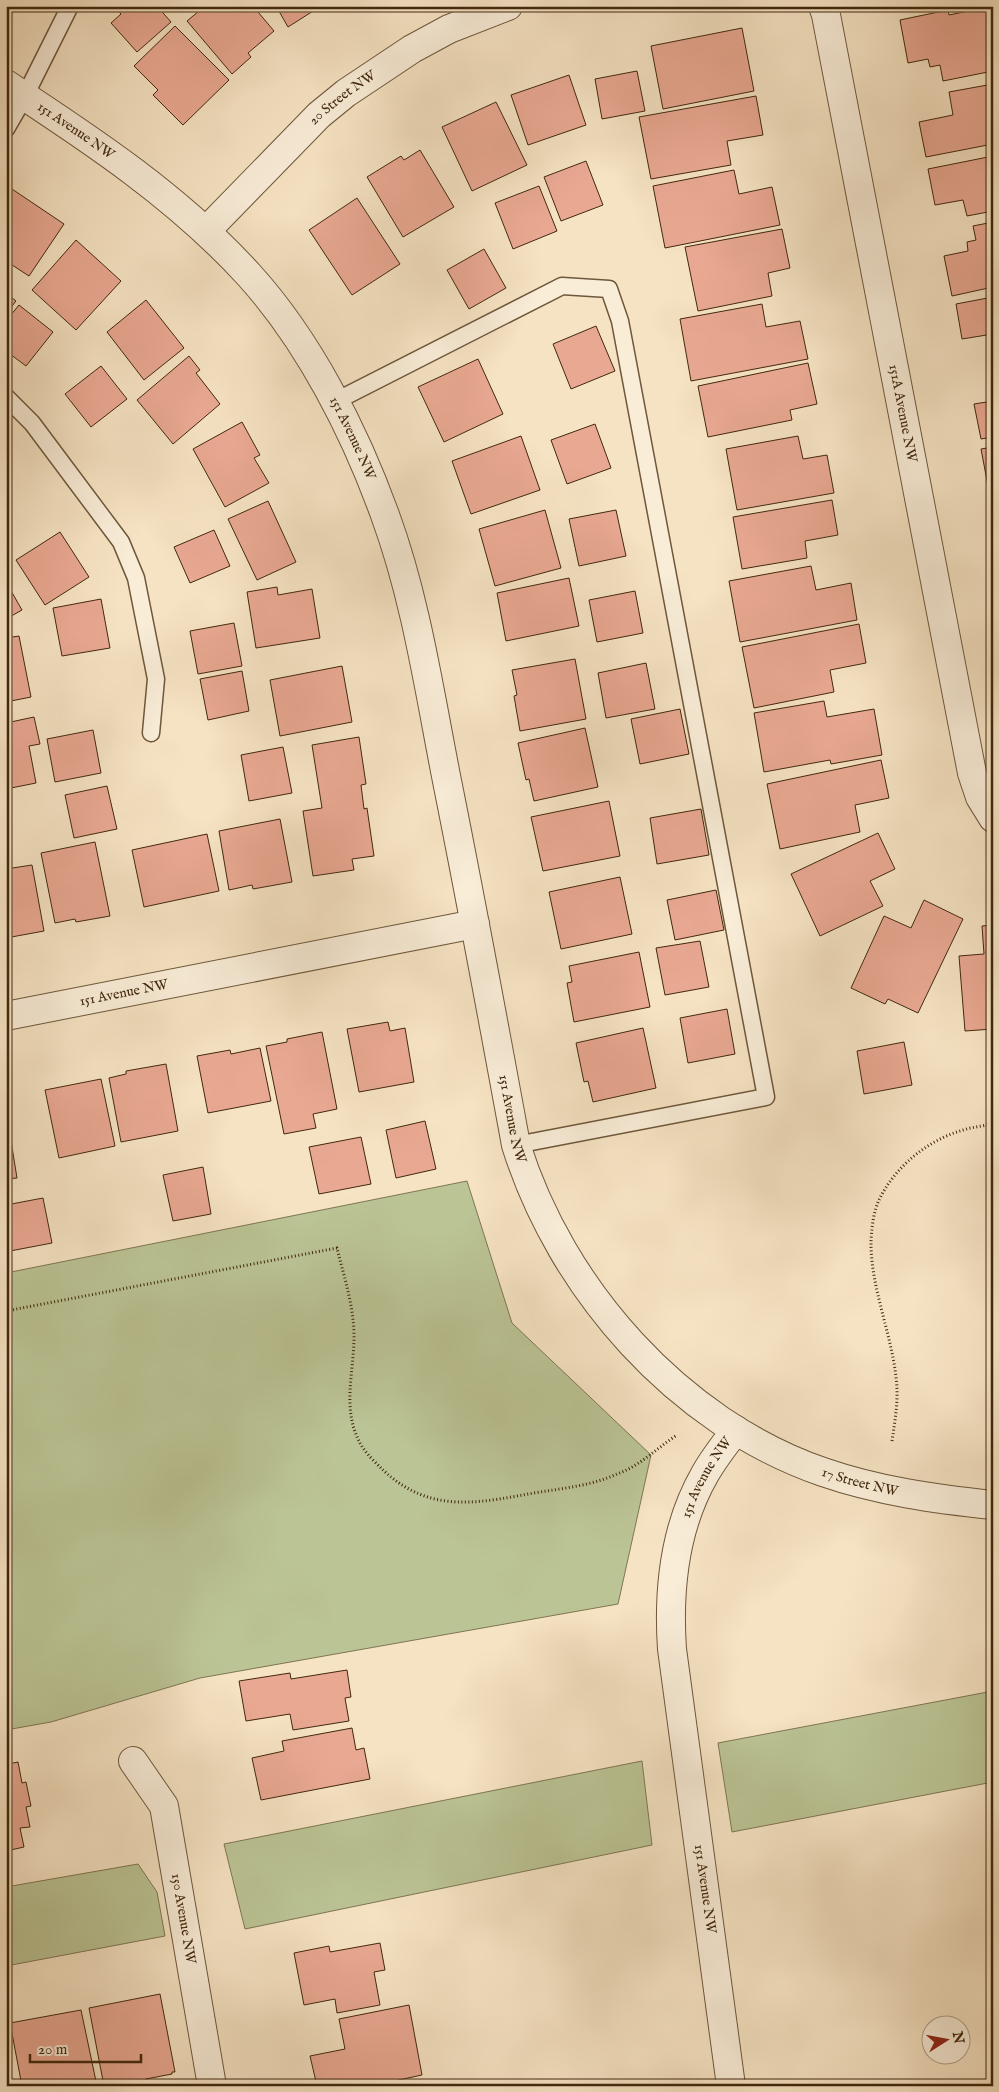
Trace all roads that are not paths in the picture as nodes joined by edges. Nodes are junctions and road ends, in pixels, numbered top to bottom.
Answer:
1 (70, 6) edge
2 (508, 6) edge
3 (823, 6) edge
4 (16, 90) edge
5 (6, 129) edge
6 (206, 231) junction
7 (6, 396) edge
8 (334, 402) junction
9 (150, 733) dead end
10 (992, 818) edge
11 (476, 924) junction
12 (6, 1016) edge
13 (516, 1145) junction
14 (736, 1430) junction
15 (993, 1505) edge
16 (133, 1761) dead end
17 (212, 2086) edge
18 (731, 2086) edge

1 - 4 lane
2 - 6 street, 20 Street NW
3 - 10 street, 151A Avenue NW
4 - 5 lane
4 - 6 street, 151 Avenue NW
6 - 8 street, 151 Avenue NW
7 - 9 lane
8 - 11 street, 151 Avenue NW
8 - 13 lane
11 - 12 street, 151 Avenue NW
11 - 13 street, 151 Avenue NW
13 - 14 street, 151 Avenue NW
14 - 15 street, 17 Street NW
14 - 18 street, 151 Avenue NW
16 - 17 street, 150 Avenue NW

